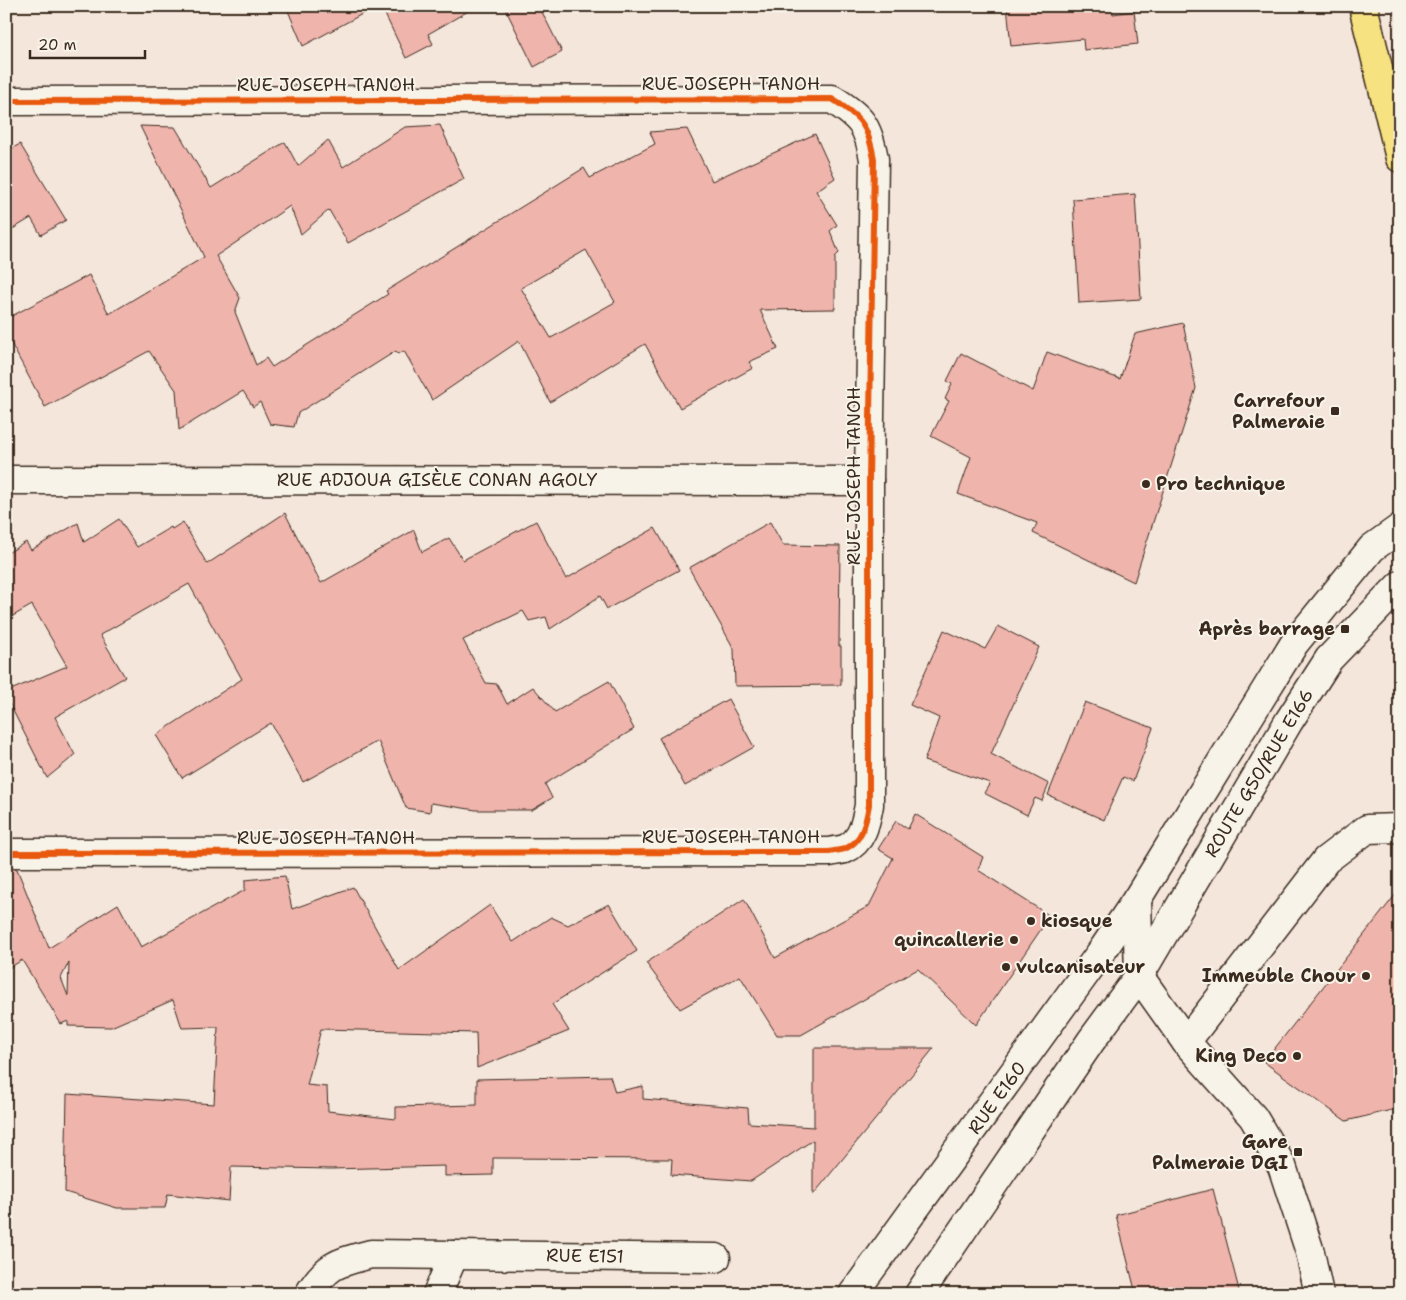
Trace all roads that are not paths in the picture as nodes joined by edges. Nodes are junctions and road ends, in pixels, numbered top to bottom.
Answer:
1 (1363, 6) edge
2 (6, 101) edge
3 (1400, 158) edge
4 (6, 480) edge
5 (869, 481) junction
6 (1400, 528) edge
7 (1400, 585) edge
8 (1400, 828) edge
9 (6, 853) edge
10 (1137, 899) junction
11 (1139, 976) junction
12 (1186, 1042) junction
13 (454, 1255) junction
14 (716, 1258) dead end
15 (309, 1294) edge
16 (437, 1294) edge
17 (853, 1294) edge
18 (919, 1294) edge
19 (1319, 1294) edge

1 - 3 main road
2 - 5 street, RUE JOSEPH TANOH
4 - 5 street, RUE ADJOUA GISÈLE CONAN AGOLY
5 - 9 street, RUE JOSEPH TANOH
6 - 10 street, ROUTE G50/RUE E166
7 - 11 street, ROUTE G50/RUE E166
8 - 12 street
10 - 11 street
10 - 17 street, RUE E160
11 - 12 street
11 - 18 street
12 - 19 street
13 - 14 street, RUE E151
13 - 15 street, RUE E151
13 - 16 street

